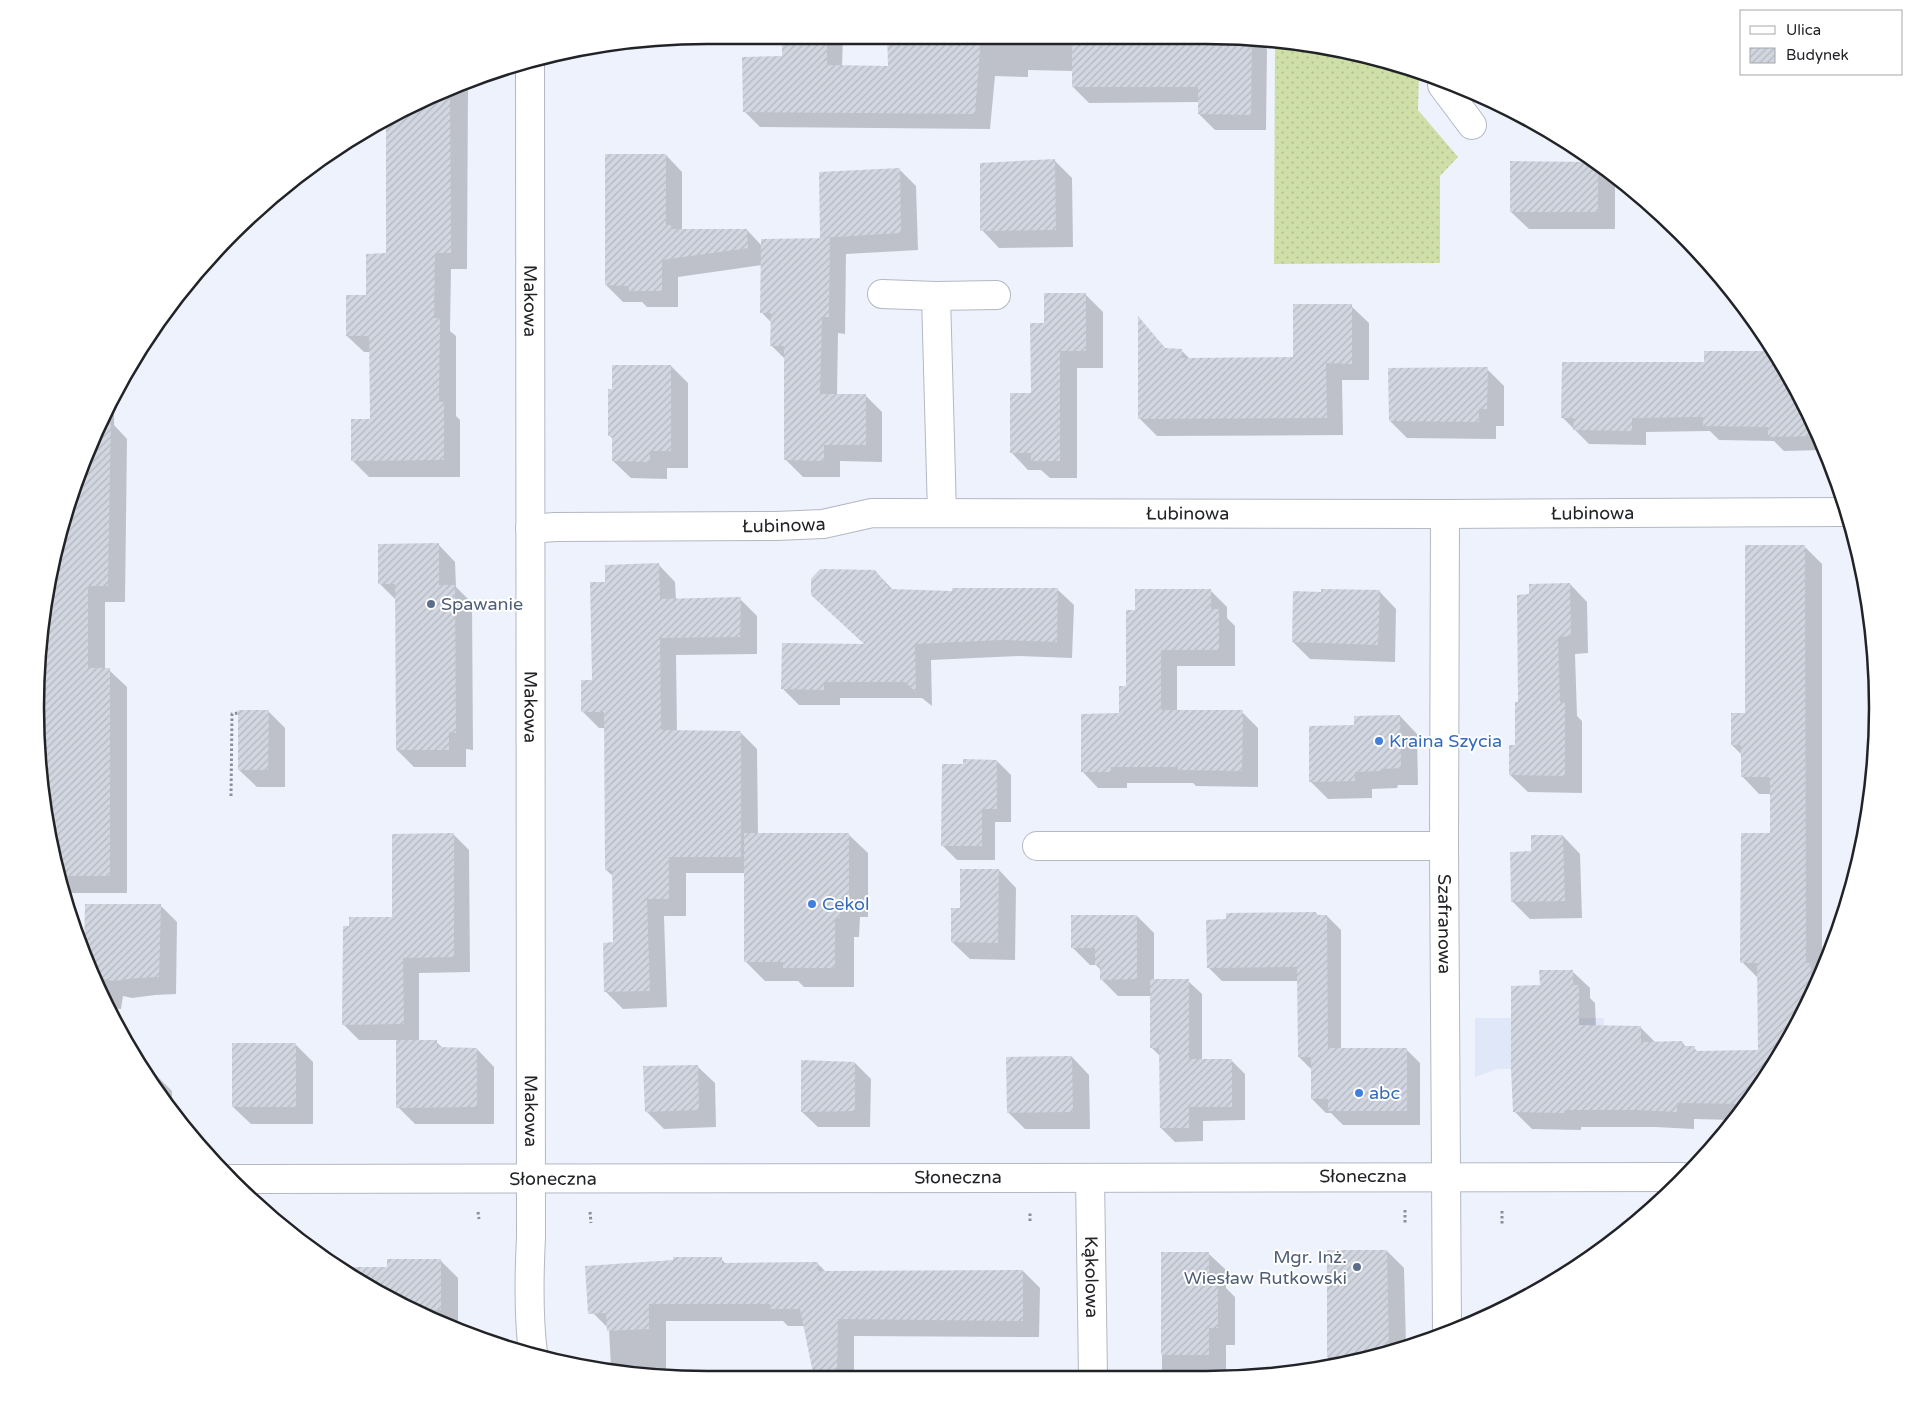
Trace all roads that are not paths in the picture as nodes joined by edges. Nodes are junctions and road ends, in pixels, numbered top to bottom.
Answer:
1 (530, 68) edge
2 (1445, 88) edge
3 (1472, 124) dead end
4 (882, 294) dead end
5 (996, 295) dead end
6 (936, 296) junction
7 (1840, 512) edge
8 (942, 513) junction
9 (1445, 514) junction
10 (530, 529) junction
11 (1037, 846) dead end
12 (1444, 846) junction
13 (1447, 1176) junction
14 (1675, 1177) edge
15 (1090, 1178) junction
16 (240, 1179) edge
17 (531, 1180) junction
18 (1447, 1326) edge
19 (533, 1348) edge
20 (1092, 1371) edge

1 - 10 street, Makowa
2 - 3 street
4 - 6 street
5 - 6 street
6 - 8 street
7 - 9 street, Łubinowa
8 - 9 street, Łubinowa
8 - 10 street, Łubinowa
9 - 12 street, Szafranowa
10 - 17 street, Makowa
11 - 12 street
12 - 13 street, Szafranowa
13 - 14 street, Słoneczna
13 - 15 street, Słoneczna
13 - 18 street, Szafranowa
15 - 17 street, Słoneczna
15 - 20 street, Kąkolowa
16 - 17 street, Słoneczna
17 - 19 street, Makowa

